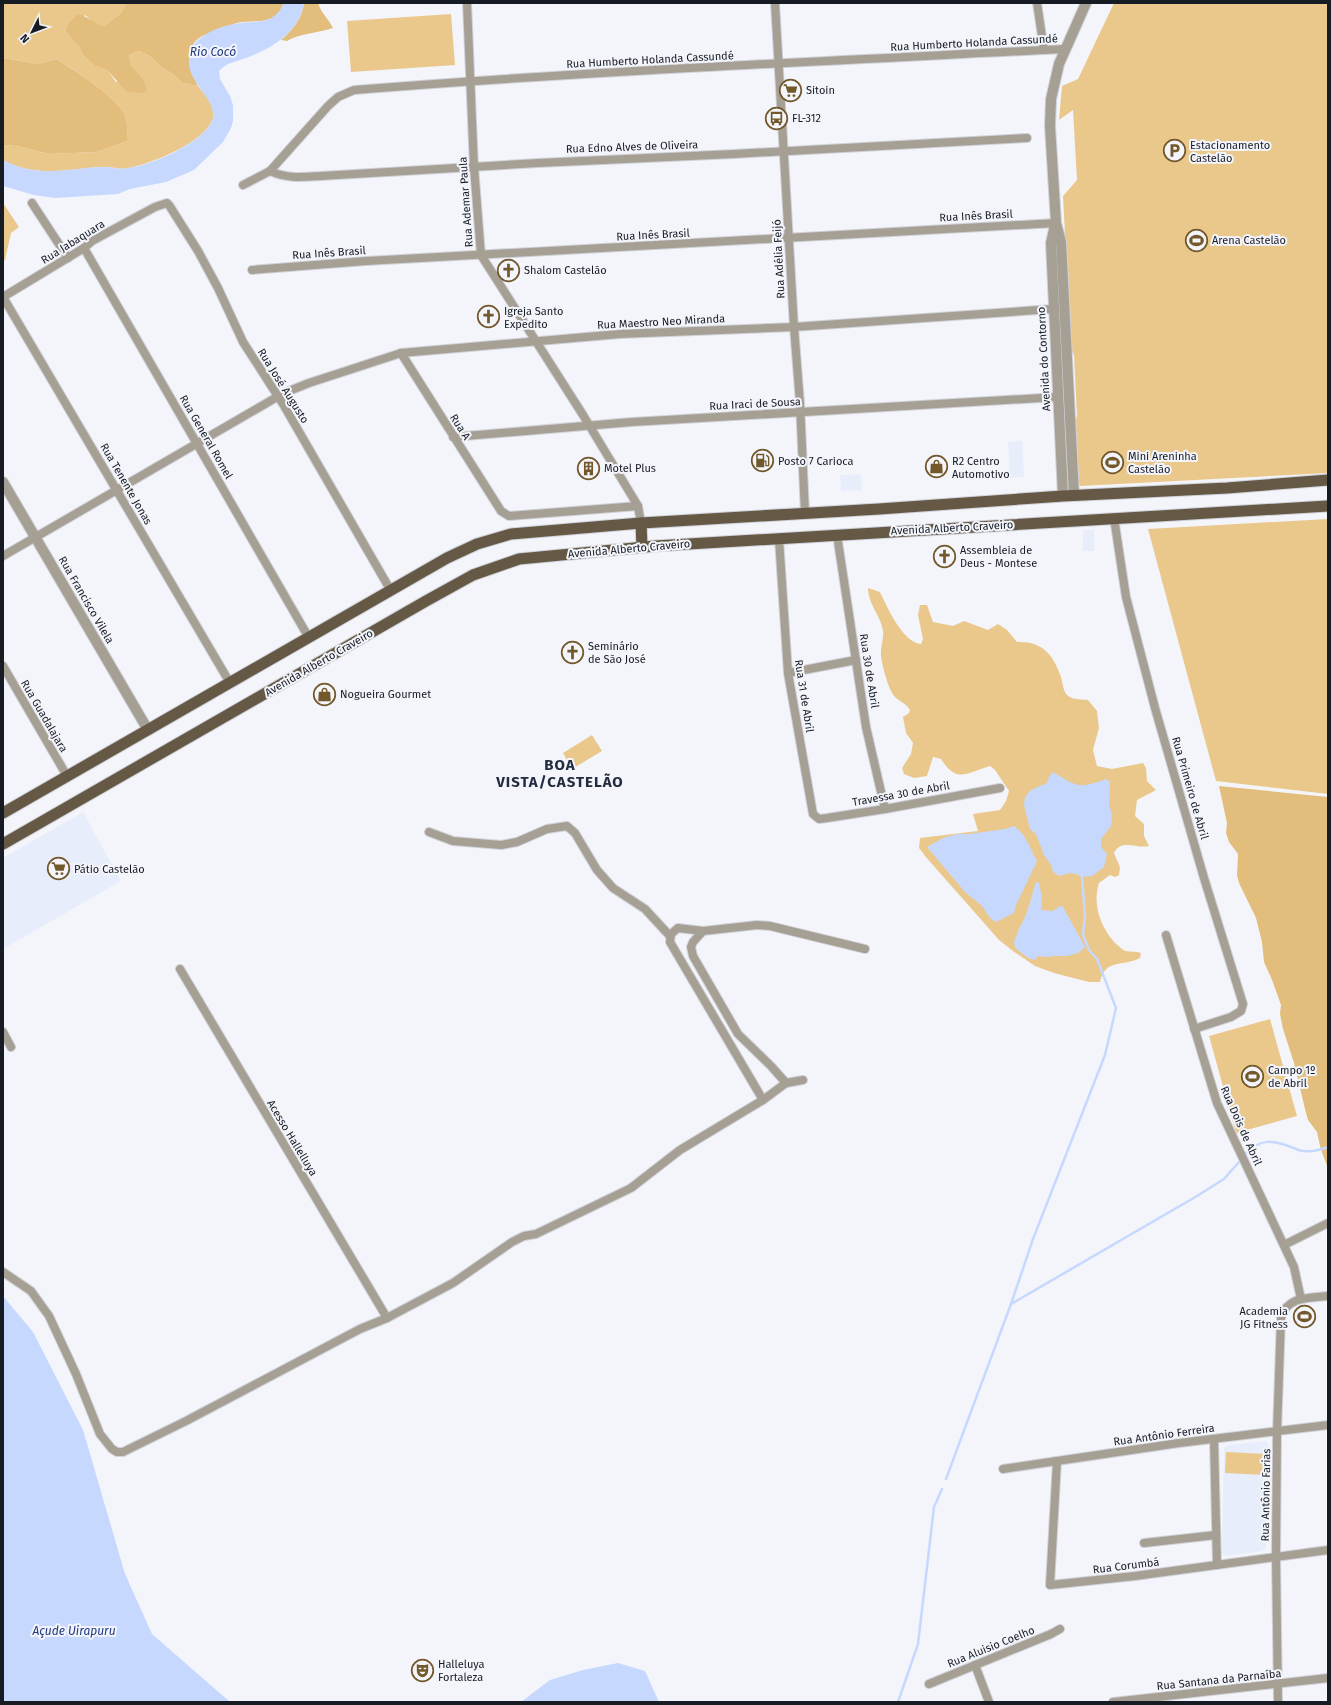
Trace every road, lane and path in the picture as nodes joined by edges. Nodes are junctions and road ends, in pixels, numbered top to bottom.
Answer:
1 (467, 3) edge
2 (775, 3) edge
3 (1037, 3) edge
4 (1086, 3) edge
5 (1066, 49) junction
6 (1044, 50) junction
7 (779, 64) junction
8 (471, 82) junction
9 (1028, 138) dead end
10 (785, 151) junction
11 (474, 167) junction
12 (270, 170) junction
13 (243, 185) dead end
14 (32, 203) dead end
15 (155, 207) joint
16 (1056, 223) junction
17 (790, 238) junction
18 (84, 248) junction
19 (482, 255) junction
20 (68, 258) junction
21 (252, 270) dead end
22 (3, 297) edge
23 (1053, 309) junction
24 (794, 326) junction
25 (535, 341) junction
26 (401, 353) junction
27 (278, 396) junction
28 (1058, 397) junction
29 (800, 413) junction
30 (589, 425) junction
31 (453, 437) junction
32 (197, 443) junction
33 (1328, 480) edge
34 (3, 482) edge
35 (117, 490) junction
36 (1069, 495) junction
37 (638, 506) junction
38 (1328, 506) edge
39 (805, 513) junction
40 (1114, 518) junction
41 (641, 522) junction
42 (837, 535) junction
43 (35, 537) junction
44 (779, 539) junction
45 (642, 547) junction
46 (3, 556) edge
47 (391, 591) junction
48 (309, 638) junction
49 (856, 660) junction
50 (3, 666) edge
51 (788, 673) junction
52 (230, 683) junction
53 (148, 730) junction
54 (67, 776) junction
55 (1000, 788) dead end
56 (812, 808) joint
57 (885, 809) junction
58 (3, 813) edge
59 (429, 832) dead end
60 (3, 844) edge
61 (703, 932) junction
62 (1166, 935) dead end
63 (670, 936) junction
64 (865, 948) dead end
65 (180, 969) dead end
66 (1194, 1029) junction
67 (3, 1032) edge
68 (11, 1047) dead end
69 (803, 1080) dead end
70 (786, 1083) junction
71 (763, 1100) junction
72 (1328, 1222) edge
73 (1284, 1245) junction
74 (3, 1272) edge
75 (1328, 1296) edge
76 (1302, 1299) junction
77 (387, 1318) junction
78 (1328, 1425) edge
79 (1277, 1432) junction
80 (1214, 1439) junction
81 (1057, 1461) junction
82 (1003, 1469) dead end
83 (1216, 1535) junction
84 (1144, 1543) dead end
85 (1328, 1550) edge
86 (1276, 1557) junction
87 (1217, 1565) junction
88 (1060, 1628) dead end
89 (975, 1664) junction
90 (1328, 1678) edge
91 (929, 1684) dead end
92 (1278, 1684) junction
93 (989, 1702) edge
94 (1113, 1702) edge
95 (1278, 1702) edge

1 - 8 street, Rua Ademar Paula
2 - 7 street, Rua Adélia Feijó
3 - 6 street
4 - 5 street, Avenida do Contorno
5 - 6 street, Rua Humberto Holanda Cassundé
5 - 16 street, Avenida do Contorno
6 - 7 street, Rua Humberto Holanda Cassundé
7 - 8 street, Rua Humberto Holanda Cassundé
7 - 10 street, Rua Adélia Feijó
8 - 11 street, Rua Ademar Paula
8 - 12 street, Rua Humberto Holanda Cassundé
9 - 10 street, Rua Edno Alves de Oliveira
10 - 11 street, Rua Edno Alves de Oliveira
10 - 17 street, Rua Adélia Feijó
11 - 12 street, Rua Edno Alves de Oliveira
11 - 19 street, Rua Ademar Paula
12 - 13 street
14 - 20 street
15 - 18 street, Rua Jabaquara
15 - 27 street, Rua José Augusto
16 - 17 street, Rua Inês Brasil
16 - 23 street, Avenida do Contorno
16 - 36 street, Avenida do Contorno
17 - 19 street, Rua Inês Brasil
17 - 24 street, Rua Adélia Feijó
18 - 20 street, Rua Jabaquara
18 - 32 street, Rua General Romel
19 - 21 street, Rua Inês Brasil
19 - 25 street, Rua Ademar Paula
20 - 22 street, Rua Jabaquara
22 - 35 street, Rua Tenente Jonas
23 - 24 street, Rua Maestro Neo Miranda
23 - 28 street, Avenida do Contorno
24 - 25 street, Rua Maestro Neo Miranda
24 - 29 street, Rua Adélia Feijó
25 - 26 street, Rua Maestro Neo Miranda
25 - 30 street, Rua Ademar Paula
26 - 27 street, Rua Maestro Neo Miranda
26 - 31 street, Rua A
27 - 32 street, Rua Maestro Neo Miranda
27 - 47 street, Rua José Augusto
28 - 29 street, Rua Iraci de Sousa
28 - 36 street, Avenida do Contorno
29 - 30 street, Rua Iraci de Sousa
29 - 39 street, Rua Adélia Feijó
30 - 31 street, Rua Iraci de Sousa
30 - 37 street, Rua Ademar Paula
31 - 37 street, Rua A
32 - 35 street, Rua Maestro Neo Miranda
32 - 48 street, Rua General Romel
33 - 36 main road, Avenida Alberto Craveiro
34 - 43 street, Rua Francisco Vilela
35 - 43 street, Rua Maestro Neo Miranda
35 - 52 street, Rua Tenente Jonas
36 - 39 main road, Avenida Alberto Craveiro
37 - 41 street, Rua Ademar Paula
38 - 40 main road, Avenida Alberto Craveiro
39 - 41 main road, Avenida Alberto Craveiro
40 - 42 main road, Avenida Alberto Craveiro
40 - 66 street, Rua Primeiro de Abril
41 - 45 main road
41 - 47 main road, Avenida Alberto Craveiro
42 - 44 main road, Avenida Alberto Craveiro
42 - 49 street, Rua 30 de Abril
43 - 46 street, Rua Maestro Neo Miranda
43 - 53 street, Rua Francisco Vilela
44 - 45 main road, Avenida Alberto Craveiro
44 - 51 street, Rua 31 de Abril
45 - 60 main road, Avenida Alberto Craveiro
47 - 48 main road, Avenida Alberto Craveiro
48 - 52 main road, Avenida Alberto Craveiro
49 - 51 street
49 - 57 street, Rua 30 de Abril
50 - 54 street, Rua Guadalajara
51 - 56 street, Rua 31 de Abril
52 - 53 main road, Avenida Alberto Craveiro
53 - 54 main road, Avenida Alberto Craveiro
54 - 58 main road, Avenida Alberto Craveiro
55 - 57 street, Travessa 30 de Abril
56 - 57 street, Travessa 30 de Abril
59 - 63 street
61 - 63 street
61 - 64 street
61 - 70 street
62 - 66 street, Rua Dois de Abril
63 - 71 street
65 - 77 street, Acesso Hallelluya
66 - 73 street, Rua Dois de Abril
67 - 68 street
69 - 70 street
70 - 71 street
71 - 77 street
72 - 73 street
73 - 76 street, Rua Dois de Abril
74 - 77 street
75 - 76 street
76 - 79 street, Rua Antônio Farias
78 - 79 street, Rua Antônio Ferreira
79 - 80 street, Rua Antônio Ferreira
79 - 86 street, Rua Antônio Farias
80 - 81 street, Rua Antônio Ferreira
80 - 83 street
81 - 82 street, Rua Antônio Ferreira
81 - 87 street, Rua Corumbá
83 - 84 street
83 - 87 street
85 - 86 street, Rua Corumbá
86 - 87 street, Rua Corumbá
86 - 92 street, Rua Antônio Farias
88 - 89 street, Rua Aluisio Coelho
89 - 91 street, Rua Aluisio Coelho
89 - 93 street
90 - 92 street, Rua Santana da Parnaíba
92 - 94 street, Rua Santana da Parnaíba
92 - 95 street, Rua Antônio Farias

